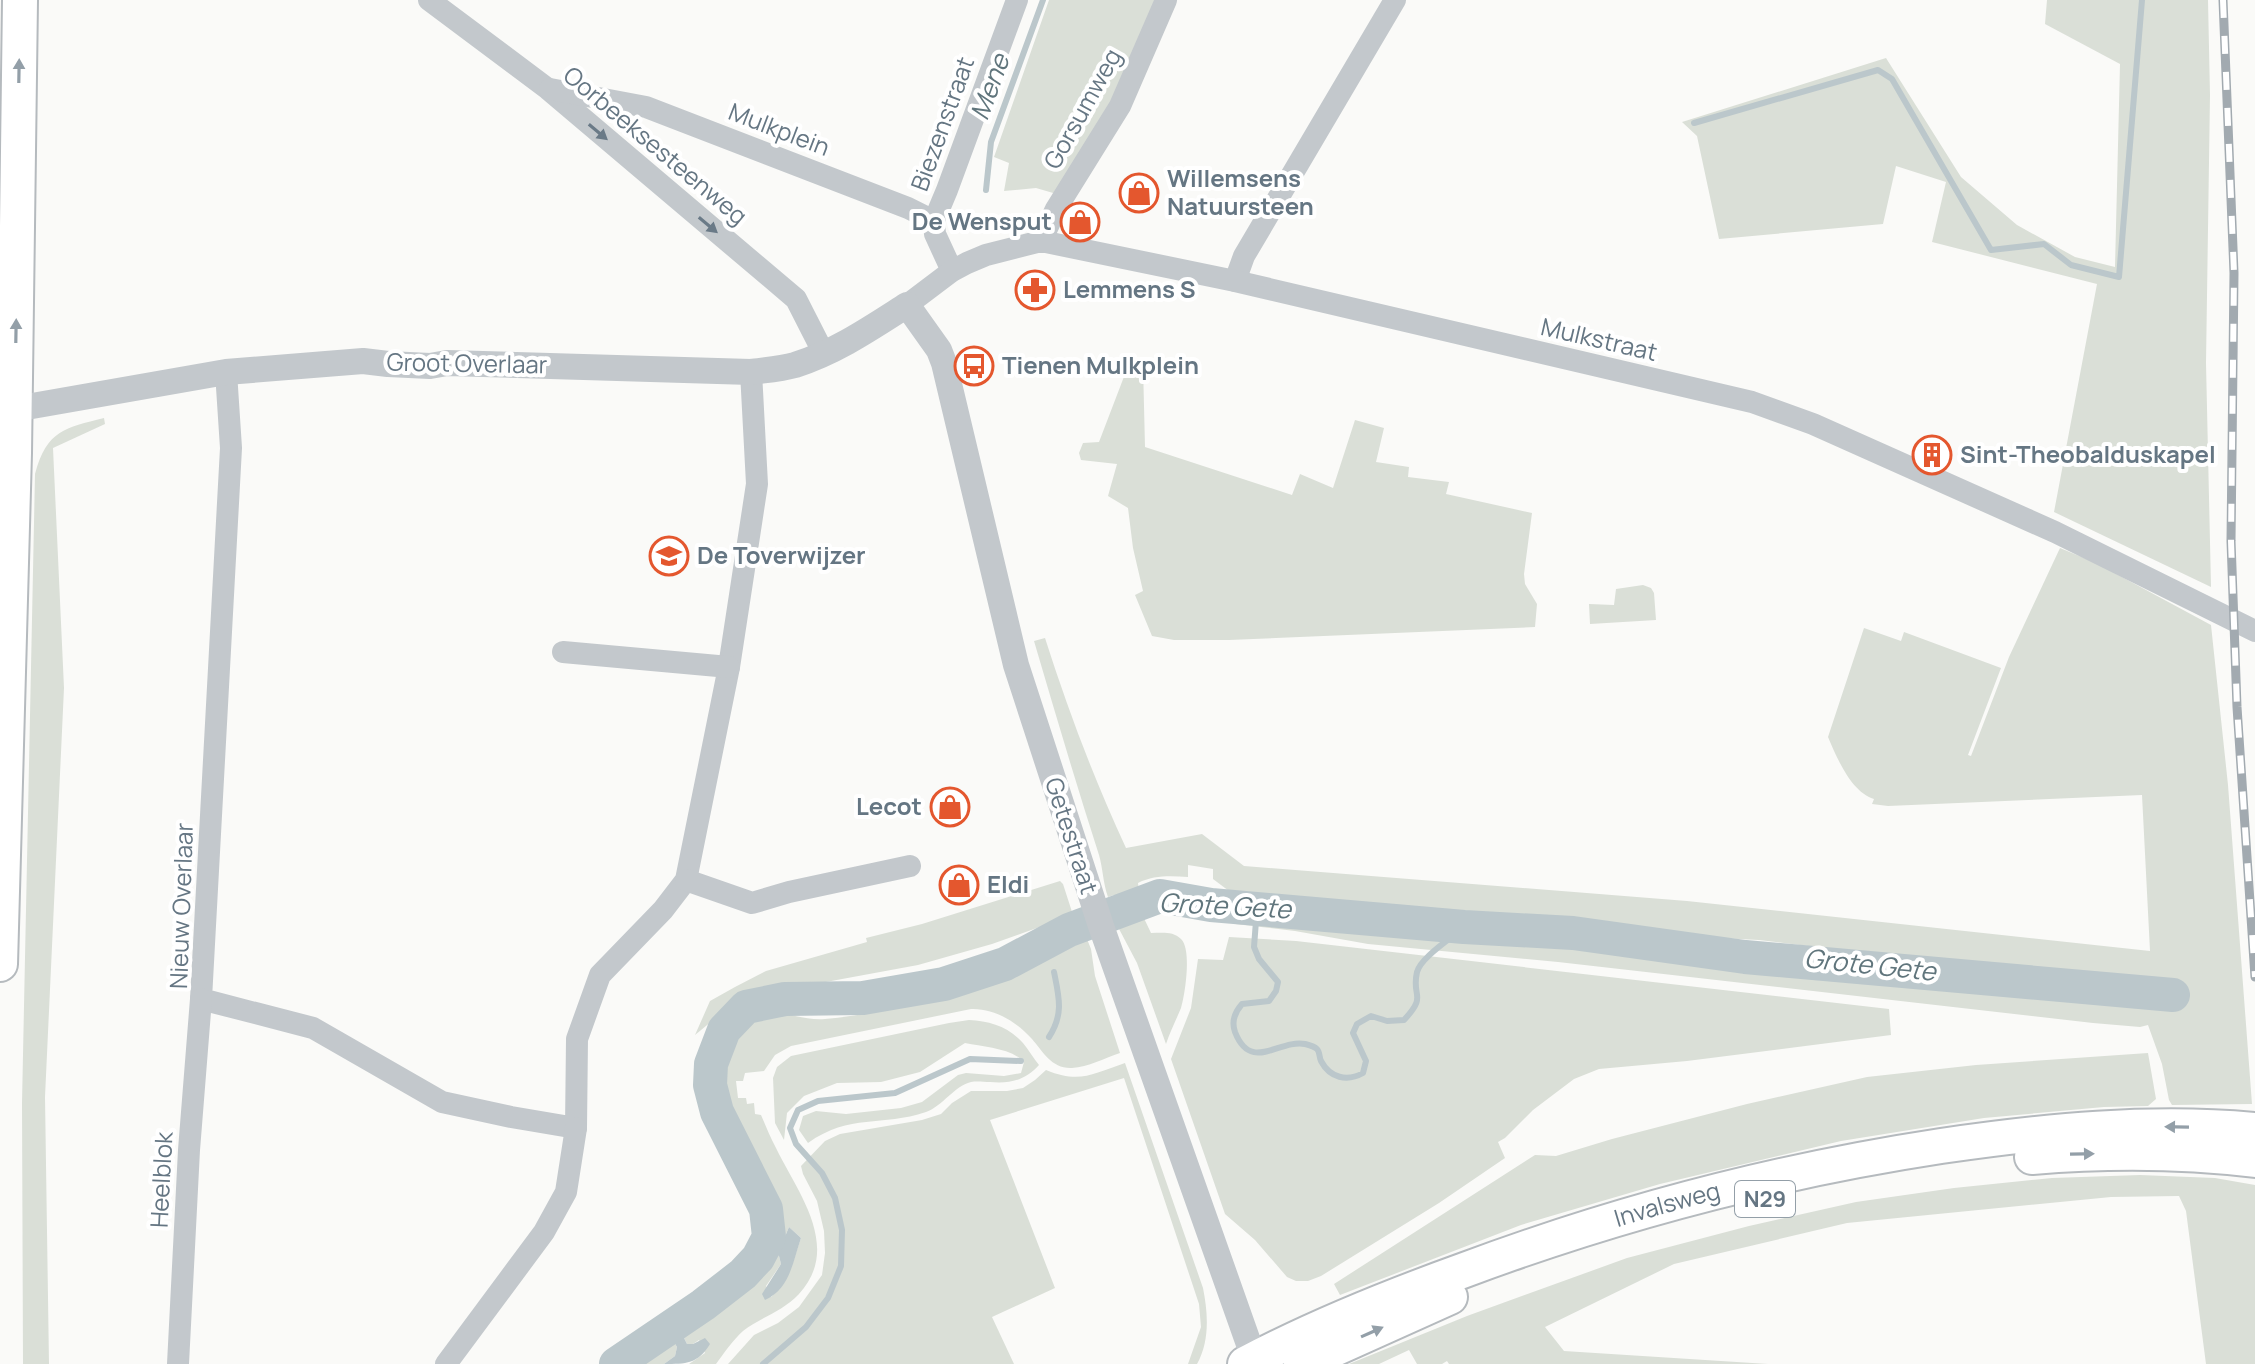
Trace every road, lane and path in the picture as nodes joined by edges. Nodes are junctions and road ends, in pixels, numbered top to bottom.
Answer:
1 (20, 0) edge
2 (429, 0) edge
3 (1017, 0) edge
4 (1166, 0) edge
5 (1395, 0) edge
6 (548, 89) junction
7 (934, 221) junction
8 (1041, 241) junction
9 (952, 271) junction
10 (1235, 281) junction
11 (907, 305) junction
12 (824, 354) junction
13 (226, 372) junction
14 (751, 372) junction
15 (15, 409) junction
16 (2255, 631) edge
17 (563, 652) dead end
18 (729, 667) junction
19 (910, 866) dead end
20 (686, 880) junction
21 (0, 964) edge
22 (201, 999) junction
23 (576, 1128) junction
24 (2255, 1130) edge
25 (2255, 1160) edge
26 (1251, 1362) edge
27 (178, 1364) edge
28 (446, 1364) edge
29 (1301, 1364) edge

15 -> 1 main road
2 - 6 street, Oorbeeksesteenweg
3 - 7 street, Biezenstraat
4 - 8 street, Gorsumweg
5 - 10 street
6 - 7 street, Mulkplein
6 -> 12 street, Oorbeeksesteenweg
7 - 9 street
8 - 9 street, Mulkstraat
8 - 10 street, Mulkstraat
9 - 11 street, Mulkstraat
10 - 16 street, Mulkstraat
11 - 12 street, Groot Overlaar
11 - 26 street, Getestraat
12 - 14 street, Groot Overlaar
13 - 14 street, Groot Overlaar
13 - 15 street, Groot Overlaar
13 - 22 street, Nieuw Overlaar
14 - 18 street
15 - 21 main road
17 - 18 street
18 - 20 street
19 - 20 street
20 - 23 street
22 - 23 street, Nieuw Overlaar
22 - 27 street, Heelblok
23 - 28 street
24 -> 26 main road, Invalsweg / N29
29 -> 25 main road, Invalsweg / N29

